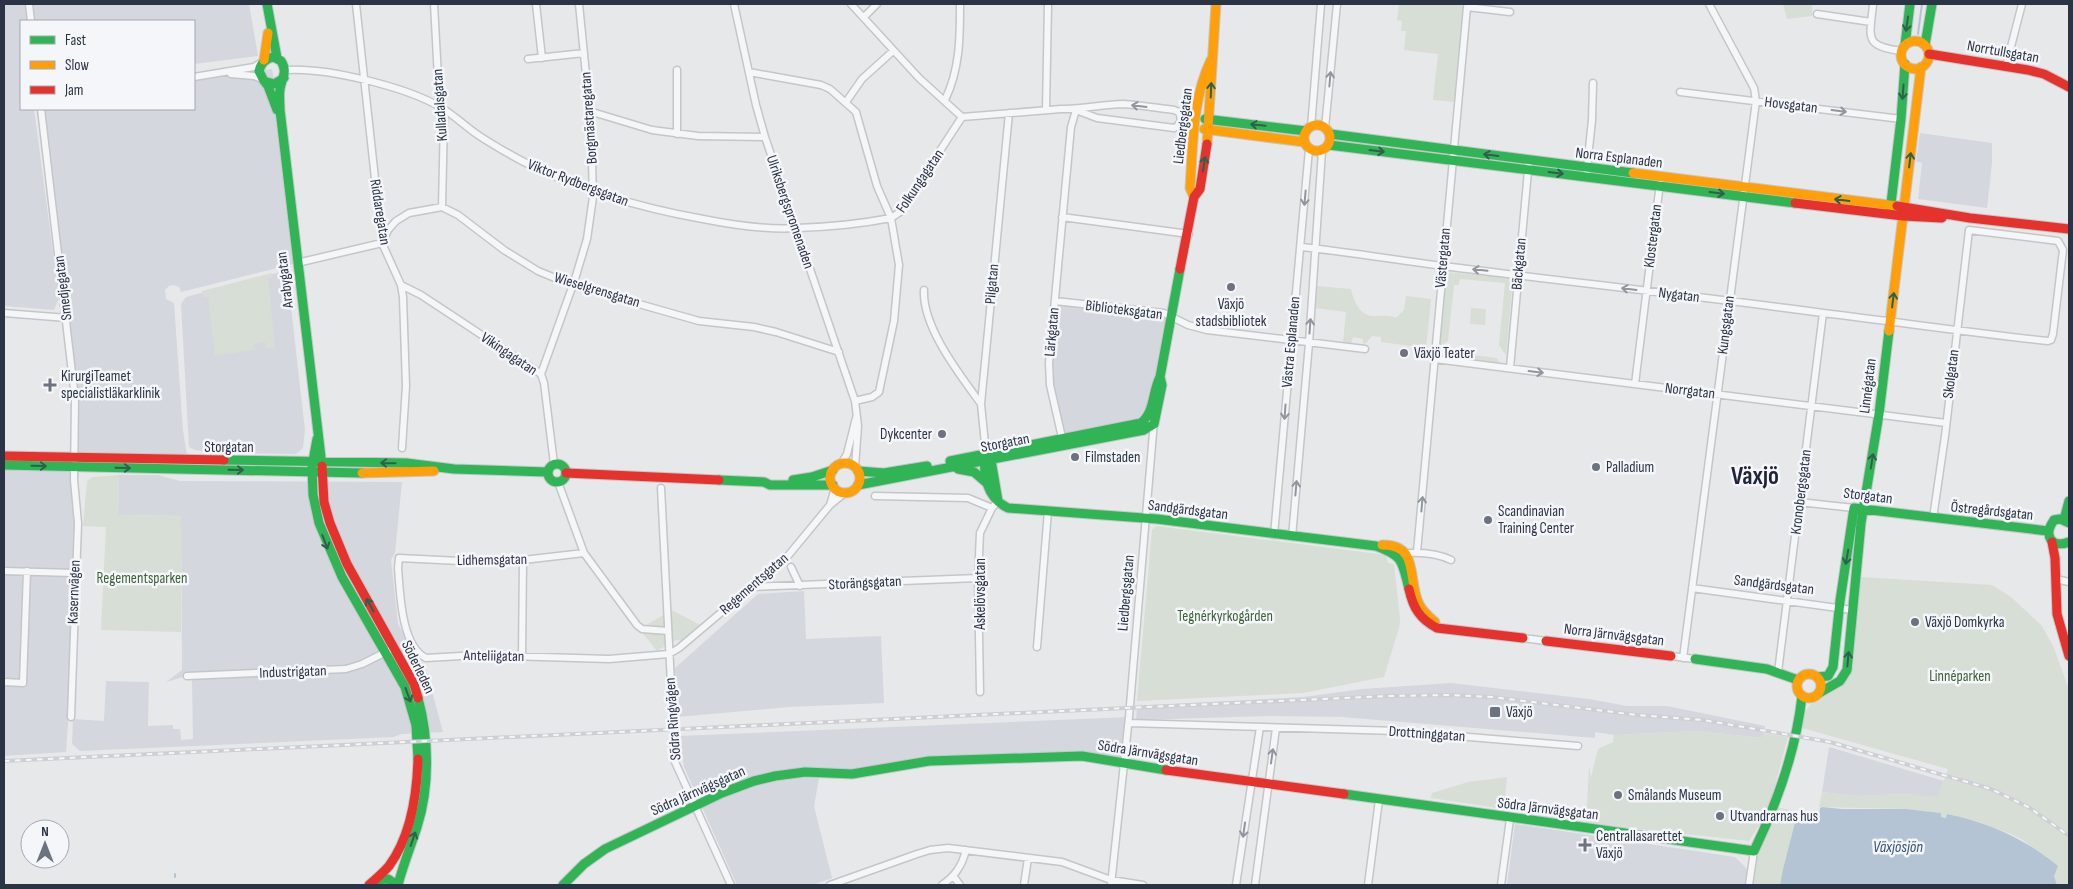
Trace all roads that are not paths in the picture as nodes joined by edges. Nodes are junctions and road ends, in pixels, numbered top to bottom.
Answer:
1 (29, 4) edge
2 (267, 4) edge
3 (356, 4) edge
4 (434, 4) edge
5 (536, 4) edge
6 (579, 4) edge
7 (734, 4) edge
8 (851, 4) edge
9 (877, 4) edge
10 (960, 4) edge
11 (1048, 4) edge
12 (1216, 4) edge
13 (1321, 4) edge
14 (1337, 4) edge
15 (1709, 4) edge
16 (1873, 4) edge
17 (1910, 4) edge
18 (1932, 4) edge
19 (2022, 4) edge
20 (1510, 12) dead end
21 (1817, 14) dead end
22 (864, 17) junction
23 (268, 19) junction
24 (31, 20) edge
25 (1871, 22) junction
26 (1925, 44) junction
27 (1903, 48) junction
28 (893, 51) junction
29 (584, 54) junction
30 (1929, 54) junction
31 (277, 58) junction
32 (542, 58) junction
33 (528, 59) dead end
34 (1211, 60) junction
35 (263, 61) junction
36 (1905, 64) junction
37 (2006, 66) junction
38 (1921, 67) junction
39 (677, 70) dead end
40 (749, 72) junction
41 (285, 74) junction
42 (212, 75) junction
43 (195, 77) edge
44 (263, 80) junction
45 (364, 80) junction
46 (1593, 83) dead end
47 (2068, 84) edge
48 (1680, 92) dead end
49 (945, 100) junction
50 (1756, 101) junction
51 (846, 102) junction
52 (442, 108) junction
53 (42, 110) edge
54 (1046, 110) junction
55 (1076, 110) junction
56 (589, 111) junction
57 (1009, 113) junction
58 (962, 117) junction
59 (280, 120) junction
60 (1210, 120) junction
61 (1901, 120) junction
62 (1196, 123) junction
63 (1309, 128) junction
64 (1209, 129) junction
65 (1328, 131) junction
66 (678, 134) junction
67 (765, 137) junction
68 (1307, 146) junction
69 (1326, 148) junction
70 (1453, 150) junction
71 (1452, 160) junction
72 (1529, 165) junction
73 (1586, 172) junction
74 (1660, 181) junction
75 (594, 192) junction
76 (1743, 192) junction
77 (1194, 197) junction
78 (442, 207) junction
79 (1890, 210) junction
80 (1904, 212) junction
81 (1062, 217) junction
82 (890, 218) junction
83 (2069, 228) edge
84 (796, 229) junction
85 (1188, 234) junction
86 (382, 243) junction
87 (1301, 247) junction
88 (1316, 248) junction
89 (297, 263) junction
90 (1443, 266) junction
91 (1518, 275) junction
92 (401, 285) junction
93 (572, 285) junction
94 (924, 290) dead end
95 (1647, 291) junction
96 (1055, 301) junction
97 (1729, 301) junction
98 (1823, 312) junction
99 (4, 313) edge
100 (1171, 316) junction
101 (67, 318) junction
102 (1890, 322) junction
103 (1956, 329) junction
104 (2052, 334) joint
105 (1291, 340) junction
106 (1309, 343) junction
107 (1365, 349) dead end
108 (839, 352) junction
109 (1435, 359) junction
110 (1510, 368) junction
111 (541, 374) junction
112 (1160, 377) junction
113 (1635, 384) junction
114 (1718, 395) junction
115 (855, 401) junction
116 (981, 404) junction
117 (1812, 407) junction
118 (1879, 414) junction
119 (856, 417) junction
120 (1150, 421) junction
121 (1946, 423) junction
122 (1063, 443) junction
123 (402, 448) dead end
124 (4, 456) edge
125 (987, 458) junction
126 (317, 461) junction
127 (74, 463) junction
128 (554, 464) junction
129 (841, 464) junction
130 (4, 466) edge
131 (946, 468) junction
132 (454, 469) junction
133 (857, 469) junction
134 (833, 470) junction
135 (317, 472) junction
136 (547, 472) junction
137 (566, 473) junction
138 (558, 482) junction
139 (764, 482) junction
140 (858, 484) junction
141 (988, 484) junction
142 (834, 487) junction
143 (661, 488) dead end
144 (846, 492) junction
145 (875, 496) dead end
146 (2069, 501) edge
147 (1800, 502) junction
148 (830, 505) junction
149 (995, 505) junction
150 (1859, 509) junction
151 (1048, 511) junction
152 (1146, 518) junction
153 (1933, 518) junction
154 (2067, 521) edge
155 (2048, 531) junction
156 (1274, 535) junction
157 (1292, 537) junction
158 (2052, 542) junction
159 (2068, 543) edge
160 (1417, 552) junction
161 (584, 553) junction
162 (1402, 555) junction
163 (399, 558) joint
164 (523, 560) junction
165 (1451, 560) dead end
166 (2057, 563) junction
167 (791, 567) dead end
168 (4, 570) edge
169 (27, 571) junction
170 (74, 573) junction
171 (978, 578) junction
172 (2056, 579) junction
173 (2069, 582) edge
174 (800, 586) junction
175 (751, 587) junction
176 (1692, 588) junction
177 (1787, 601) junction
178 (1839, 607) junction
179 (1852, 610) junction
180 (668, 631) junction
181 (1523, 638) joint
182 (1546, 641) joint
183 (1037, 647) dead end
184 (390, 650) junction
185 (669, 654) junction
186 (522, 656) junction
187 (1671, 656) joint
188 (2069, 656) edge
189 (1683, 658) junction
190 (1696, 659) joint
191 (1778, 672) junction
192 (187, 676) dead end
193 (1818, 677) junction
194 (1800, 678) junction
195 (4, 682) edge
196 (980, 692) dead end
197 (1819, 693) junction
198 (1802, 696) junction
199 (71, 717) dead end
200 (1129, 723) junction
201 (1260, 727) junction
202 (1276, 728) junction
203 (1578, 746) dead end
204 (1124, 764) junction
205 (1251, 782) junction
206 (1268, 784) junction
207 (1379, 800) junction
208 (695, 806) junction
209 (1510, 819) junction
210 (966, 850) junction
211 (1754, 851) junction
212 (1028, 858) junction
213 (954, 876) junction
214 (376, 881) edge
215 (1111, 883) edge
216 (398, 885) edge
217 (563, 885) edge
218 (731, 885) edge
219 (830, 885) edge
220 (942, 885) edge
221 (960, 885) edge
222 (1024, 885) edge
223 (1143, 885) edge
224 (1236, 885) edge
225 (1255, 885) edge
226 (1368, 885) edge
227 (1501, 885) edge
228 (1749, 885) edge

1 - 24 street
2 - 23 street
3 - 45 street, Riddaregatan
4 - 52 street, Kulladalsgatan
5 - 32 street
6 - 29 street, Borgmästaregatan
7 - 40 street, Ulriksbergspromenaden
8 - 22 street
9 - 22 street
10 - 49 street
11 - 54 street
12 - 34 street, Liedbergsgatan
13 - 63 street
65 -> 14 street
15 - 50 street, Kungsgatan
16 - 25 street
17 -> 27 street
18 - 26 street
19 - 37 street
20 - 70 street, Västergatan
21 - 25 street
22 - 28 street
23 - 31 street
23 - 35 street
25 - 27 street
26 - 27 street
26 - 30 street
27 - 36 street
28 - 49 street
28 - 51 street
29 - 32 street
29 - 56 street, Borgmästaregatan
30 - 37 street, Norrtullsgatan
30 - 38 street
31 - 35 street
31 - 41 street
32 - 33 street
60 -> 34 street, Liedbergsgatan
34 - 62 street, Liedbergsgatan
35 - 42 street
35 - 44 street
36 - 38 street
36 -> 61 street
37 - 47 street, Norrtullsgatan
80 -> 38 street, Linnégatan
39 - 66 street
40 - 51 street
40 - 67 street, Ulriksbergspromenaden
41 - 44 street
41 - 45 street, Viktor Rydbergsgatan
41 - 59 street, Arabygatan
42 - 43 street
42 - 44 street
44 - 59 street, Arabygatan
45 - 52 street, Viktor Rydbergsgatan
45 - 86 street, Riddaregatan
46 - 73 street
48 - 50 street, Hovsgatan
49 - 58 street
50 -> 61 street, Hovsgatan
50 - 76 street, Kungsgatan
51 - 82 street
52 - 75 street, Viktor Rydbergsgatan
52 - 78 street, Kulladalsgatan
53 - 101 street, Smedjegatan
54 - 55 street
54 - 57 street
55 -> 55 street
55 - 81 street, Lärkgatan
56 - 66 street
56 - 75 street, Borgmästaregatan
57 - 58 street
57 - 116 street, Pilgatan
58 - 82 street, Folkungagatan
59 - 89 street, Arabygatan
60 - 62 street, Norra Esplanaden
63 -> 60 street, Norra Esplanaden
60 - 64 street, Liedbergsgatan
61 - 79 street
62 - 64 street, Norra Esplanaden
62 - 77 street, Liedbergsgatan
63 - 65 street, Norra Esplanaden
63 - 68 street
64 - 68 street, Norra Esplanaden
77 -> 64 street, Liedbergsgatan
65 - 69 street
65 - 70 street, Norra Esplanaden
66 - 67 street
67 - 84 street, Ulriksbergspromenaden
68 - 69 street, Norra Esplanaden
68 -> 87 street, Västra Esplanaden
69 -> 71 street, Norra Esplanaden
69 - 88 street, Västra Esplanaden
70 - 71 street, Västergatan
72 -> 70 street, Norra Esplanaden
71 - 72 street, Norra Esplanaden
71 - 90 street, Västergatan
72 - 73 street, Norra Esplanaden
72 - 91 street, Bäckgatan
73 - 74 street, Norra Esplanaden
74 - 76 street, Norra Esplanaden
74 - 95 street, Klostergatan
75 - 84 street, Viktor Rydbergsgatan
75 - 93 street, Borgmästaregatan
76 - 79 street, Norra Esplanaden
76 - 97 street, Kungsgatan
77 - 85 street, Liedbergsgatan
78 - 86 street
78 - 93 street, Wieselgrensgatan
79 - 80 street, Norra Esplanaden
80 - 83 street, Norra Esplanaden
102 -> 80 street, Linnégatan
81 - 85 street
81 - 96 street, Lärkgatan
82 - 84 street, Viktor Rydbergsgatan
82 - 115 street, Folkungagatan
84 - 108 street, Ulriksbergspromenaden
85 - 100 street, Liedbergsgatan
86 - 89 street
86 - 92 street, Riddaregatan
87 - 88 street, Nygatan
87 - 105 street, Västra Esplanaden
88 - 90 street, Nygatan
106 -> 88 street, Västra Esplanaden
89 - 126 street, Arabygatan
91 -> 90 street, Nygatan
90 - 109 street, Västergatan
95 -> 91 street, Nygatan
91 - 110 street, Bäckgatan
92 - 111 street, Vikingagatan
92 - 123 street, Riddaregatan
93 - 108 street, Wieselgrensgatan
93 - 111 street, Borgmästaregatan
94 - 116 street
95 - 97 street, Nygatan
95 - 113 street, Klostergatan
96 - 100 street, Biblioteksgatan
96 - 122 street, Lärkgatan
97 - 98 street, Nygatan
97 - 114 street, Kungsgatan
98 - 102 street, Nygatan
98 - 117 street, Kronobergsgatan
99 - 101 street
100 - 105 street, Biblioteksgatan
100 - 112 street, Liedbergsgatan
101 - 127 street, Smedjegatan
102 - 103 street, Nygatan
102 - 118 street, Linnégatan
103 - 104 street, Nygatan
103 - 104 street, Skolgatan
103 - 121 street, Skolgatan
105 - 106 street, Biblioteksgatan
105 -> 156 street, Västra Esplanaden
106 - 107 street, Biblioteksgatan
157 -> 106 street, Västra Esplanaden
108 - 115 street, Ulriksbergspromenaden
109 - 110 street, Norrgatan
160 -> 109 street, Västergatan
110 -> 113 street, Norrgatan
111 - 128 street, Vikingagatan
112 - 120 street, Liedbergsgatan
112 - 120 street, Liedbergsgatan
113 - 114 street, Norrgatan
114 - 117 street, Norrgatan
114 - 176 street, Kungsgatan
115 - 119 street, Ulriksbergspromenaden
116 - 125 street, Pilgatan
117 - 118 street, Norrgatan
117 - 147 street, Kronobergsgatan
118 - 121 street, Norrgatan
150 -> 118 street, Linnégatan
119 - 129 street, Ulriksbergspromenaden
119 - 133 street, Ulriksbergspromenaden
120 - 122 street, Storgatan
120 - 152 street, Liedbergsgatan
121 - 153 street, Skolgatan
122 - 125 street, Storgatan
124 - 127 street, Storgatan
125 - 131 street, Storgatan
125 - 133 street, Storgatan
125 - 141 street
125 - 149 street
126 - 127 street, Storgatan
132 -> 126 street, Storgatan
126 - 135 street, Arabygatan
130 -> 127 street, Storgatan
127 -> 135 street, Storgatan
127 - 170 street, Kasernvägen
128 - 136 street
128 - 137 street
129 - 133 street
129 - 134 street
131 - 140 street, Storgatan
131 - 141 street
132 - 135 street, Storgatan
132 - 136 street, Storgatan
133 - 140 street
134 - 139 street
134 - 142 street
135 - 184 street, Söderleden
136 - 138 street
137 - 138 street
137 - 139 street
138 - 161 street
139 - 142 street
140 - 144 street
141 - 149 street
142 - 144 street
142 - 148 street, Regementsgatan
143 - 180 street, Södra Ringvägen
144 - 148 street, Regementsgatan
145 - 149 street
146 - 154 street
147 - 150 street, Storgatan
147 - 177 street, Kronobergsgatan
148 - 175 street, Regementsgatan
149 - 151 street, Sandgärdsgatan
149 - 171 street, Askelövsgatan
150 - 153 street, Storgatan
150 -> 178 street, Linnégatan
150 - 179 street, Linnégatan
151 - 152 street, Sandgärdsgatan
151 - 183 street
152 - 156 street, Sandgärdsgatan
152 - 200 street, Liedbergsgatan
153 - 155 street, Östregårdsgatan
154 - 155 street
155 - 158 street
156 - 157 street, Sandgärdsgatan
157 - 162 street, Sandgärdsgatan
158 - 159 street
158 - 166 street
159 - 166 street
160 - 162 street
160 - 165 street
161 - 164 street, Lidhemsgatan
161 - 180 street
162 - 181 street, Norra Järnvägsgatan
163 - 164 street, Lidhemsgatan
163 - 186 street, Anteliigatan
164 - 186 street
166 - 172 street
167 - 174 street
168 - 169 street
169 - 170 street
169 - 195 street
170 - 199 street, Kasernvägen
171 - 174 street, Storängsgatan
171 - 196 street, Askelövsgatan
172 - 173 street
172 - 188 street
174 - 175 street, Storängsgatan
175 - 185 street, Regementsgatan
176 - 177 street, Sandgärdsgatan
176 - 189 street, Kungsgatan
177 - 178 street, Sandgärdsgatan
177 - 191 street, Kronobergsgatan
178 - 179 street, Sandgärdsgatan
178 - 193 street, Linnégatan
197 -> 179 street, Linnégatan
180 - 185 street, Södra Ringvägen
181 - 182 street, Norra Järnvägsgatan
182 - 187 street, Norra Järnvägsgatan
184 - 192 street, Industrigatan
184 -> 214 street, Söderleden
216 -> 184 street, Söderleden
185 - 186 street, Anteliigatan
185 - 208 street, Södra Ringvägen
187 - 189 street, Norra Järnvägsgatan
189 - 190 street, Norra Järnvägsgatan
190 - 191 street, Norra Järnvägsgatan
191 - 194 street, Norra Järnvägsgatan
193 - 194 street
193 - 197 street
194 - 198 street
197 - 198 street
198 - 211 street
200 - 201 street, Drottninggatan
200 - 204 street, Liedbergsgatan
201 - 202 street, Drottninggatan
201 - 205 street
202 - 203 street, Drottninggatan
206 -> 202 street
204 - 205 street, Södra Järnvägsgatan
204 - 208 street, Södra Järnvägsgatan
204 - 215 street, Liedbergsgatan
205 - 206 street, Södra Järnvägsgatan
205 -> 224 street
206 - 207 street, Södra Järnvägsgatan
206 - 225 street
207 - 209 street, Södra Järnvägsgatan
207 - 226 street
208 - 217 street, Södra Järnvägsgatan
208 - 218 street, Södra Ringvägen
209 - 211 street, Södra Järnvägsgatan
209 - 227 street
210 - 212 street
210 - 213 street
210 - 219 street
211 - 228 street
212 - 215 street
212 - 222 street
213 - 220 street
213 - 221 street
214 - 216 street, Söderleden
215 - 223 street

